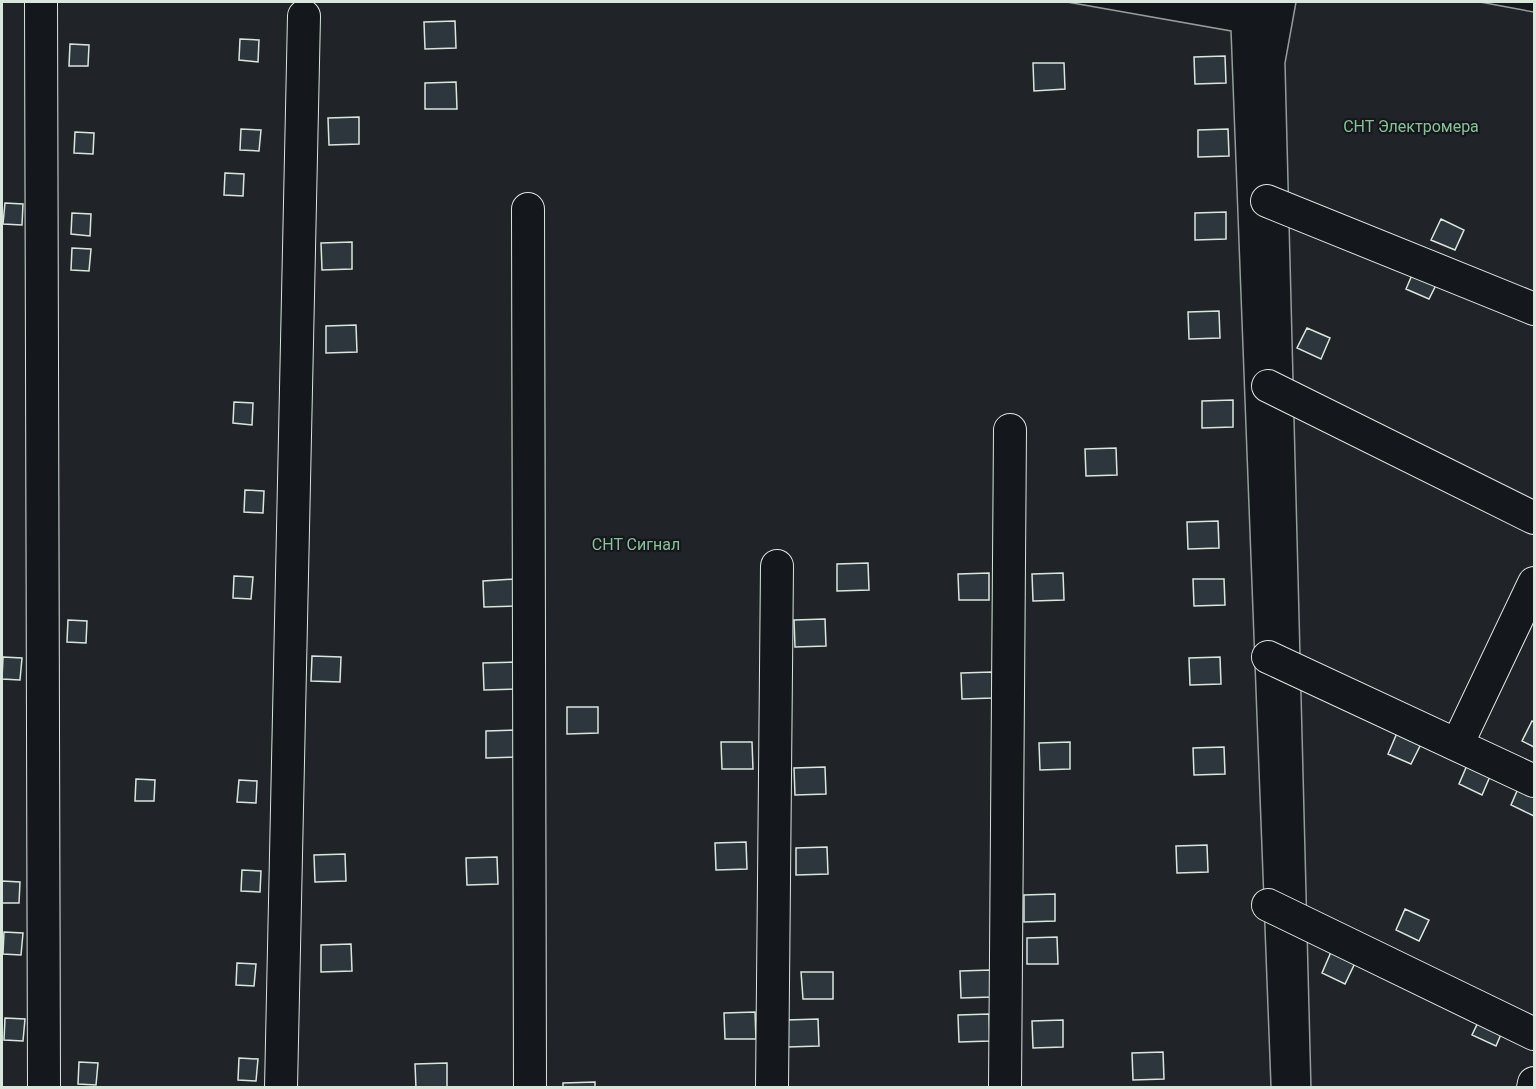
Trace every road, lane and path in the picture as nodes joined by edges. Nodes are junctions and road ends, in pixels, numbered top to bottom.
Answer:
1 (41, 2) edge
2 (304, 16) dead end
3 (1267, 201) dead end
4 (528, 209) dead end
5 (1534, 309) edge
6 (1268, 386) dead end
7 (1010, 430) dead end
8 (1534, 518) edge
9 (777, 566) dead end
10 (1534, 583) edge
11 (1268, 657) dead end
12 (1457, 745) junction
13 (1534, 781) edge
14 (1268, 905) dead end
15 (1534, 1034) edge
16 (1534, 1083) edge
17 (44, 1088) edge
18 (281, 1088) edge
19 (530, 1088) edge
20 (772, 1088) edge
21 (1005, 1088) edge
22 (1533, 1088) edge

1 - 17 lane
2 - 18 lane
3 - 5 lane
4 - 19 lane
6 - 8 lane
7 - 21 lane
9 - 20 lane
10 - 12 lane
11 - 12 lane
12 - 13 lane
14 - 15 lane
16 - 22 lane

